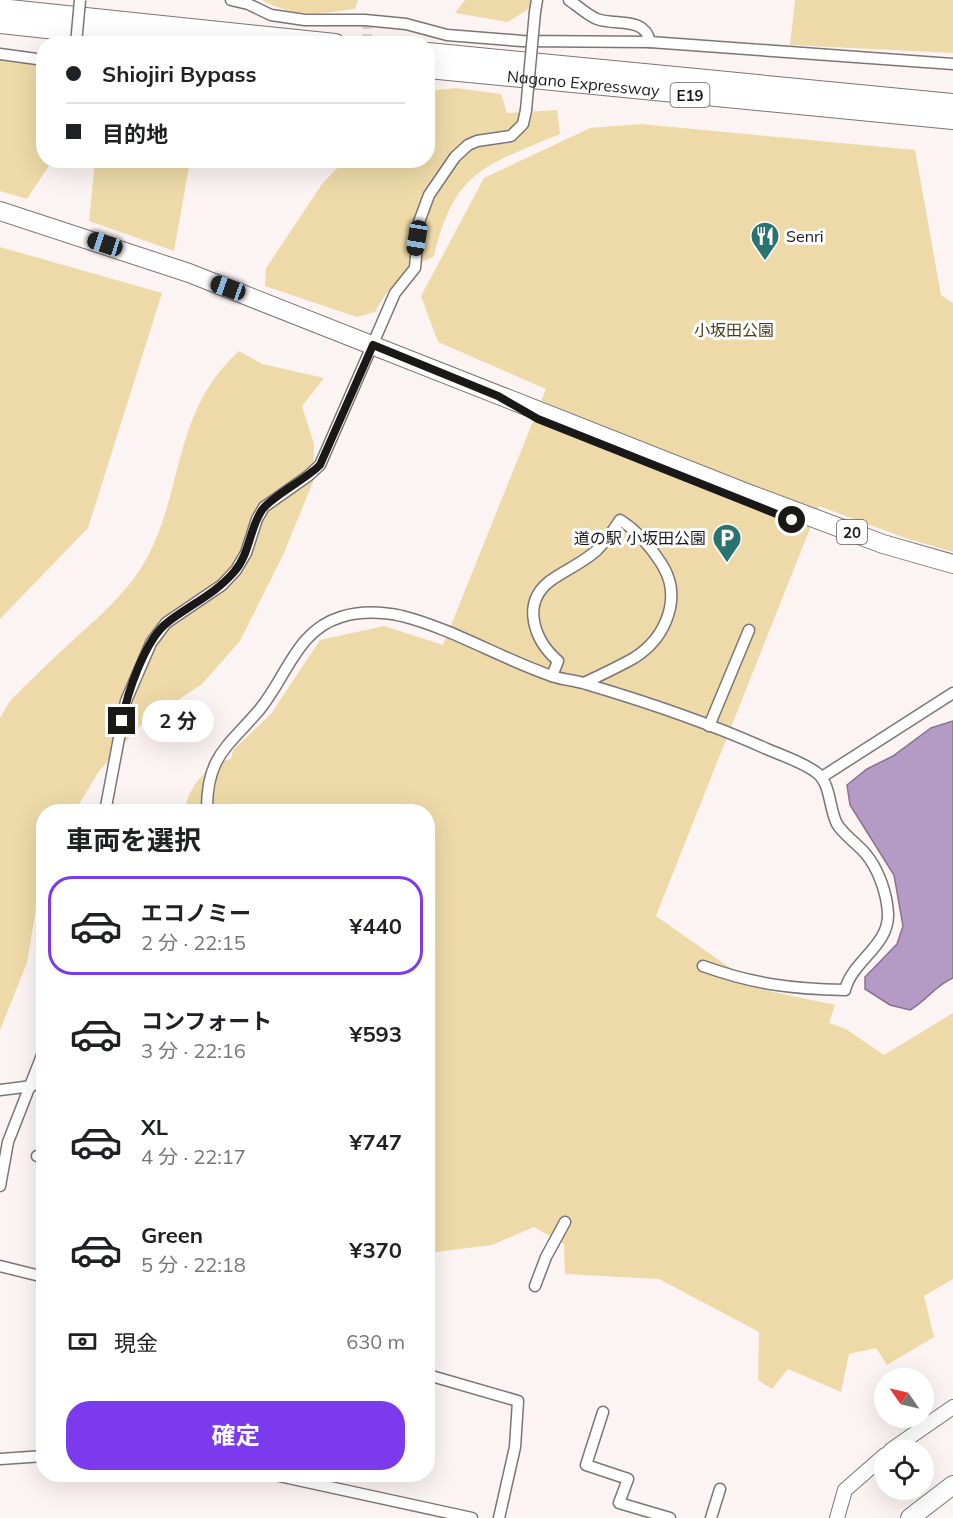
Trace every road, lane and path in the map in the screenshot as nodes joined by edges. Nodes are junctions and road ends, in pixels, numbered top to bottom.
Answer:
1 (80, 0) edge
2 (231, 0) edge
3 (537, 0) edge
4 (569, 0) edge
5 (0, 9) edge
6 (0, 23) edge
7 (76, 36) edge
8 (119, 36) edge
9 (258, 36) edge
10 (650, 42) junction
11 (0, 54) edge
12 (435, 54) edge
13 (36, 59) edge
14 (953, 64) edge
15 (435, 69) edge
16 (953, 104) edge
17 (953, 119) edge
18 (0, 211) edge
19 (373, 345) junction
20 (498, 396) junction
21 (953, 564) edge
22 (953, 575) edge
23 (749, 630) dead end
24 (552, 676) junction
25 (584, 683) junction
26 (953, 693) edge
27 (709, 726) junction
28 (822, 777) junction
29 (107, 804) edge
30 (208, 804) edge
31 (703, 966) dead end
32 (36, 1074) edge
33 (32, 1086) junction
34 (0, 1090) edge
35 (0, 1186) edge
36 (565, 1222) dead end
37 (0, 1266) edge
38 (36, 1275) edge
39 (535, 1286) dead end
40 (435, 1377) edge
41 (953, 1407) edge
42 (603, 1412) dead end
43 (905, 1440) edge
44 (36, 1457) edge
45 (0, 1460) edge
46 (874, 1463) edge
47 (310, 1482) edge
48 (953, 1485) edge
49 (720, 1490) dead end
50 (472, 1518) edge
51 (499, 1518) edge
52 (670, 1518) edge
53 (711, 1518) edge
54 (837, 1518) edge
55 (910, 1518) edge

1 - 7 street, bridge
2 - 10 street
3 - 19 street, bridge
4 - 10 street
5 - 9 highway
6 - 8 highway
10 - 14 street
11 - 13 street
12 - 16 highway, Nagano Expressway / E19
15 - 17 highway, Nagano Expressway / E19
18 - 19 highway, 20
19 - 20 highway, 20
19 - 29 street
20 - 21 highway, 20
20 - 22 highway, 20
23 - 27 street
24 - 25 street
24 - 25 street
24 - 30 street
25 - 27 street
26 - 28 street
27 - 28 street
28 - 31 street
32 - 33 street
33 - 34 street
33 - 35 street
36 - 39 street
37 - 38 street
40 - 51 street
41 - 43 street
42 - 52 street
44 - 45 street
46 - 54 street
47 - 50 street
48 - 55 highway
49 - 53 street

